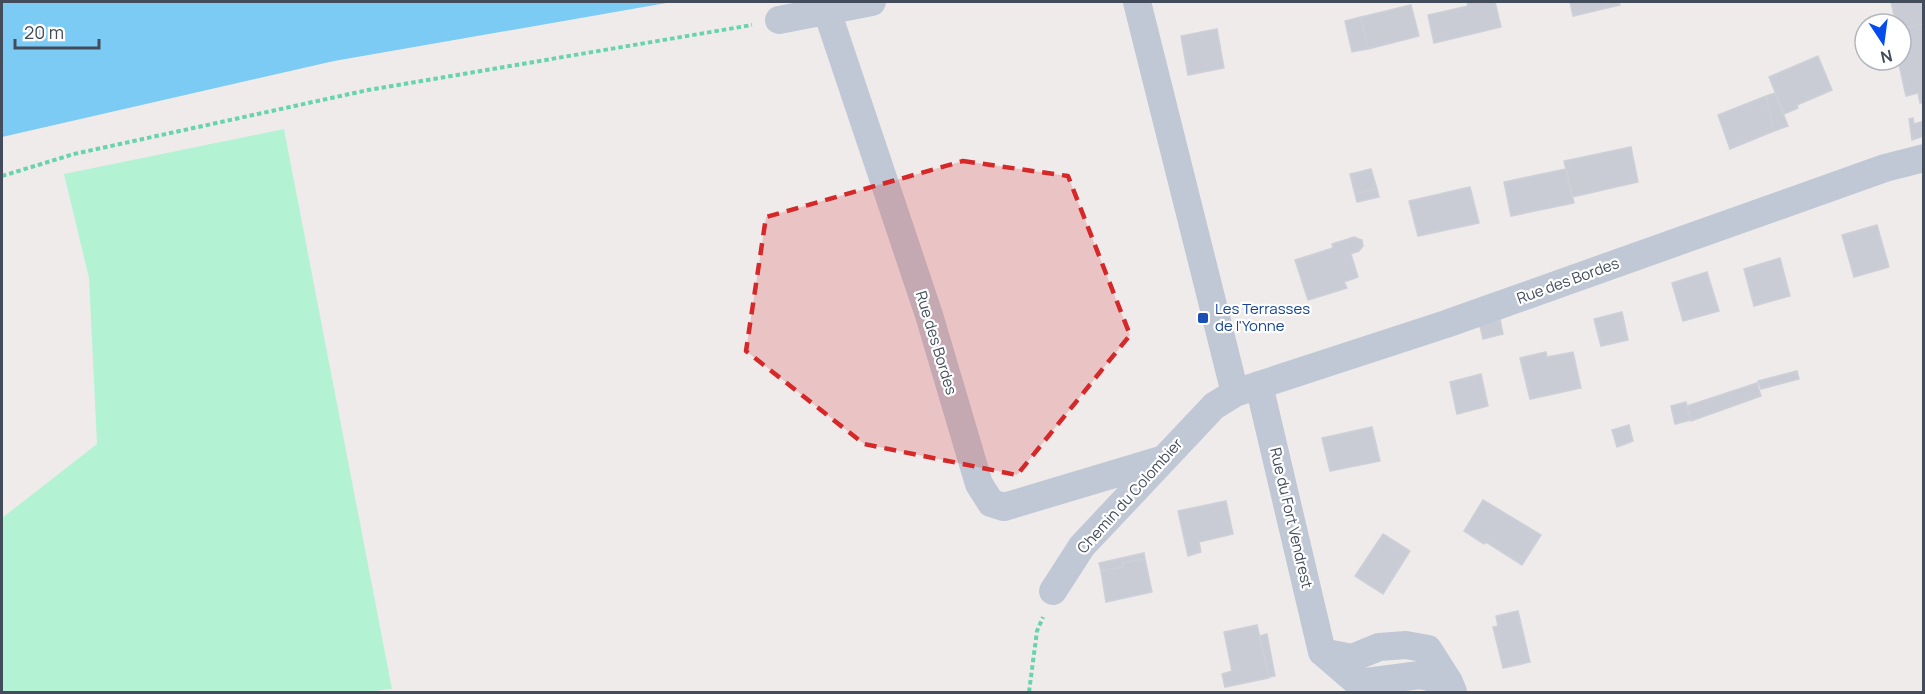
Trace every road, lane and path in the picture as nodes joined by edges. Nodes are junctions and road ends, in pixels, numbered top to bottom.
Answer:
1 (872, 2) edge
2 (1137, 2) edge
3 (827, 11) junction
4 (779, 20) joint
5 (1923, 158) edge
6 (2, 176) edge
7 (1236, 394) junction
8 (1163, 459) junction
9 (1053, 591) joint
10 (1451, 687) edge
11 (1029, 693) edge

1 - 3 street
2 - 7 street, Rue du Fort Vendrest
3 - 4 street
3 - 8 street, Rue des Bordes
4 - 6 path
5 - 7 street, Rue des Bordes
7 - 8 street, Chemin du Colombier
7 - 10 street, Rue du Fort Vendrest
8 - 9 street, Chemin du Colombier
9 - 11 path

